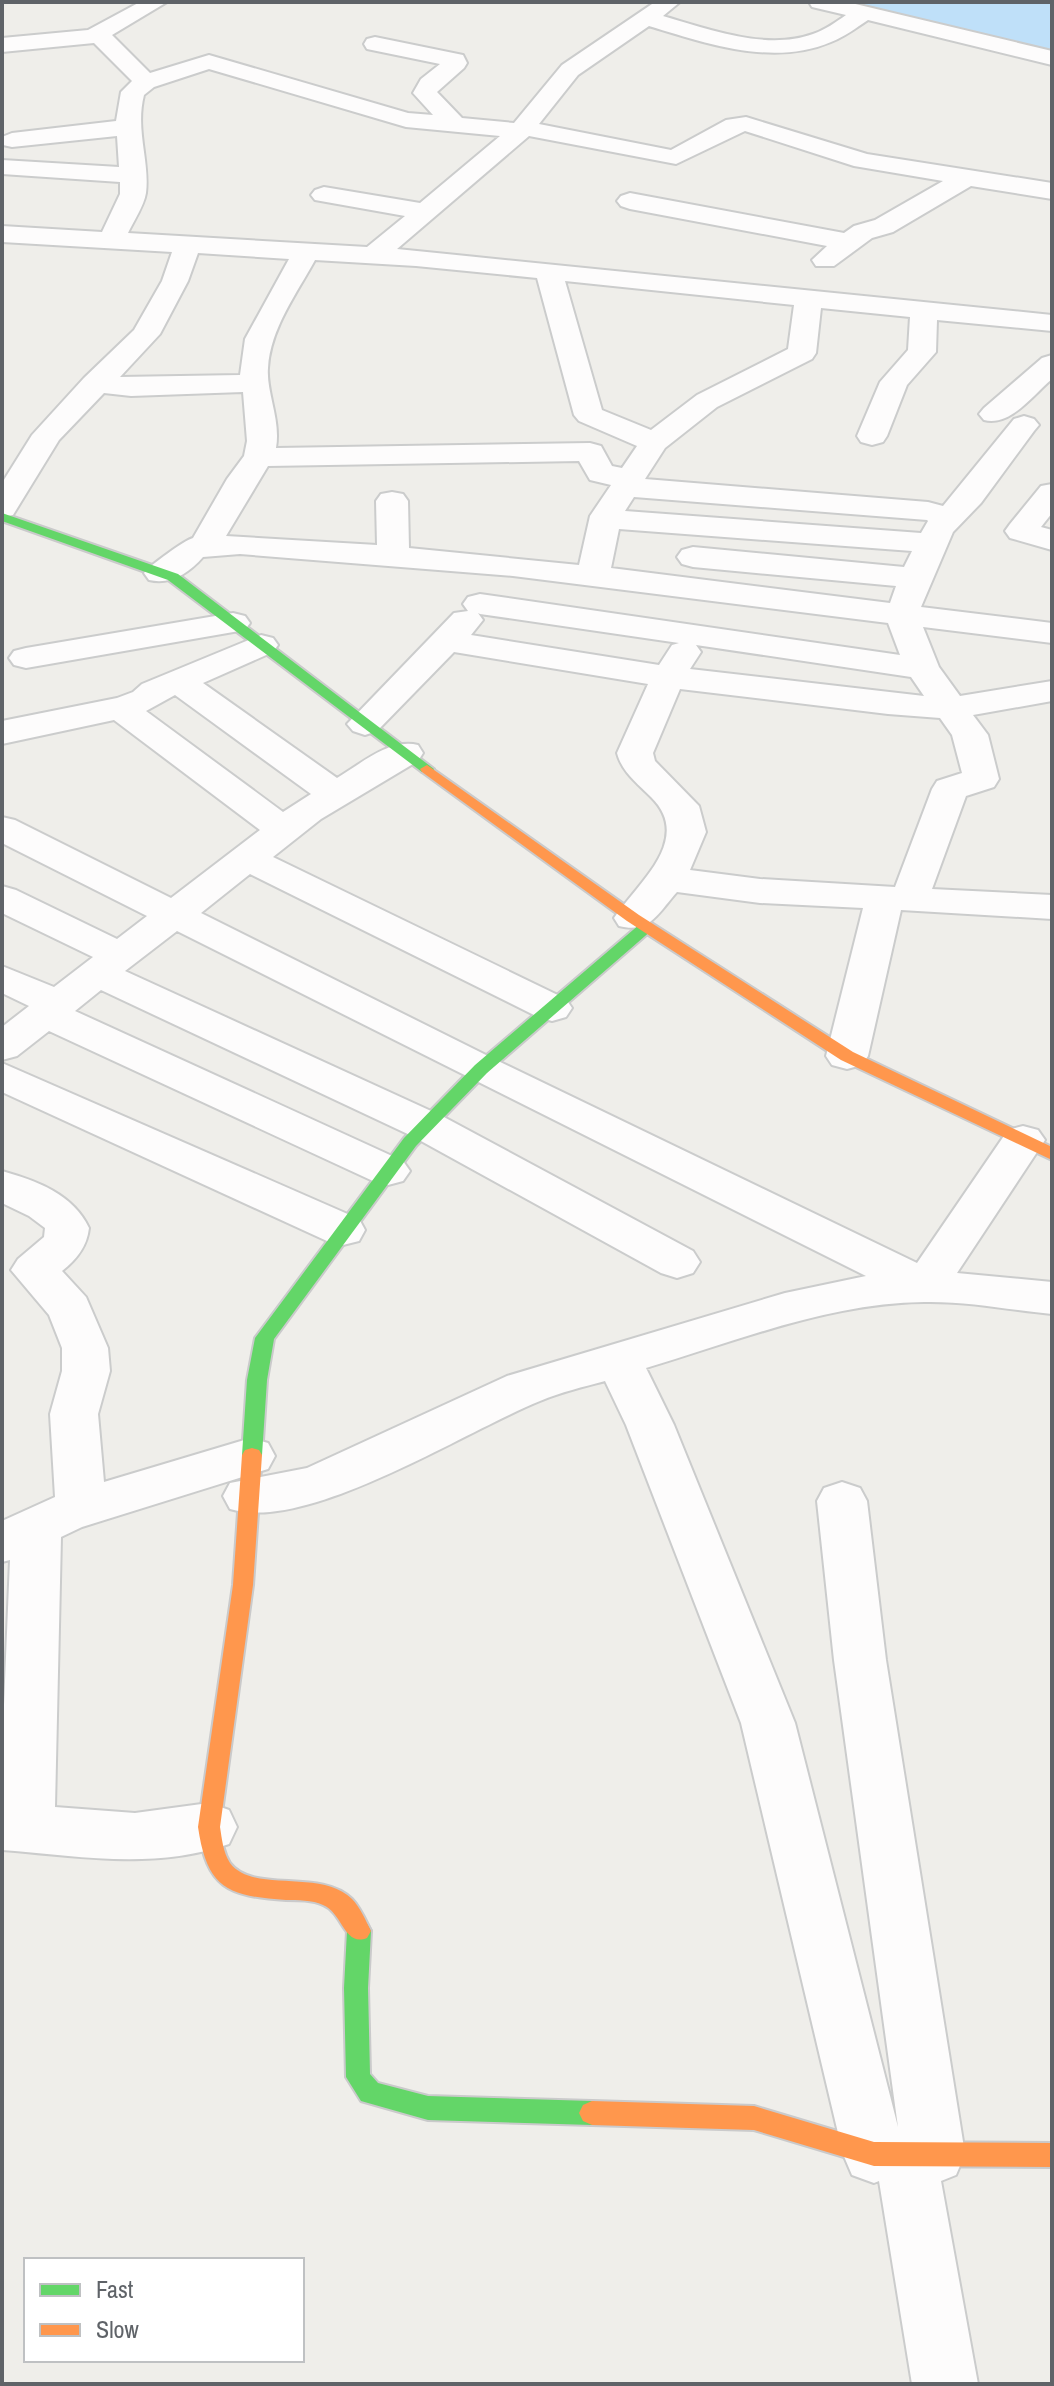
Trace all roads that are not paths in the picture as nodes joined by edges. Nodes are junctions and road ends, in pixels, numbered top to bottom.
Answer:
1 (156, 2) edge
2 (669, 2) edge
3 (820, 2) edge
4 (863, 14) junction
5 (645, 18) junction
6 (101, 36) junction
7 (375, 44) dead end
8 (2, 45) edge
9 (1052, 58) edge
10 (146, 82) junction
11 (455, 125) junction
12 (128, 127) junction
13 (522, 130) junction
14 (12, 140) dead end
15 (2, 167) edge
16 (134, 175) junction
17 (968, 177) junction
18 (1052, 191) edge
19 (324, 195) dead end
20 (630, 201) dead end
21 (426, 212) junction
22 (2, 234) edge
23 (111, 241) junction
24 (848, 242) junction
25 (188, 245) junction
26 (306, 252) junction
27 (373, 256) junction
28 (548, 270) junction
29 (799, 296) junction
30 (924, 310) junction
31 (1052, 323) edge
32 (1052, 364) edge
33 (255, 383) junction
34 (94, 384) junction
35 (1038, 428) edge
36 (872, 436) dead end
37 (654, 442) junction
38 (259, 457) junction
39 (627, 482) junction
40 (1026, 483) edge
41 (392, 501) dead end
42 (2, 508) edge
43 (2, 517) edge
44 (606, 519) junction
45 (941, 530) junction
46 (1052, 540) edge
47 (205, 545) junction
48 (393, 556) junction
49 (693, 557) dead end
50 (768, 564) junction
51 (513, 566) junction
52 (160, 573) junction
53 (593, 576) junction
54 (915, 578) junction
55 (758, 597) junction
56 (480, 604) junction
57 (902, 615) junction
58 (233, 623) junction
59 (1052, 633) edge
60 (697, 634) junction
61 (448, 641) junction
62 (261, 645) junction
63 (26, 658) dead end
64 (922, 668) junction
65 (668, 677) junction
66 (178, 681) junction
67 (1048, 697) edge
68 (952, 708) junction
69 (121, 709) junction
70 (365, 724) junction
71 (2, 733) edge
72 (405, 753) junction
73 (335, 794) junction
74 (2, 828) edge
75 (285, 831) junction
76 (248, 859) junction
77 (667, 879) junction
78 (2, 898) edge
79 (896, 900) junction
80 (1052, 907) edge
81 (174, 913) junction
82 (639, 922) junction
83 (108, 964) junction
84 (2, 978) edge
85 (552, 1008) junction
86 (51, 1009) junction
87 (3, 1052) edge
88 (847, 1056) junction
89 (481, 1069) junction
90 (427, 1126) junction
91 (1037, 1147) edge
92 (388, 1171) junction
93 (2, 1186) edge
94 (343, 1230) junction
95 (677, 1262) dead end
96 (925, 1286) junction
97 (1052, 1298) edge
98 (619, 1361) junction
99 (250, 1476) junction
100 (842, 1501) dead end
101 (40, 1526) edge
102 (15, 1827) edge
103 (209, 1827) junction
104 (904, 2154) junction
105 (1052, 2155) edge
106 (945, 2384) edge

1 - 6 street
2 - 5 street
3 - 4 street
4 - 5 street
4 - 9 street
5 - 13 street
6 - 8 street
6 - 10 street
7 - 11 street
10 - 11 street
10 - 12 street
11 - 13 street
12 - 14 street
12 - 16 street
13 - 17 street
13 - 21 street
15 - 16 street
16 - 23 street
17 - 18 street
17 - 24 street
19 - 21 street
20 - 24 street
21 - 27 street
22 - 23 street
23 - 25 street
24 - 29 street
25 - 26 street
25 - 34 street
26 - 27 street
26 - 33 street
27 - 28 street
28 - 29 street
28 - 37 street
29 - 30 street
29 - 37 street
30 - 31 street
30 - 36 street
32 - 35 street
33 - 34 street
33 - 38 street
34 - 42 street
35 - 40 street
37 - 39 street
38 - 39 street
38 - 47 street
39 - 44 street
39 - 45 street
40 - 45 street
40 - 46 street
41 - 48 street
43 - 52 street
44 - 45 street
44 - 53 street
45 - 54 street
47 - 48 street
47 - 52 street
48 - 51 street
49 - 50 street
50 - 54 street
50 - 55 street
51 - 53 street
51 - 56 street
52 - 58 street
53 - 55 street
54 - 57 street
55 - 57 street
56 - 60 street
56 - 61 street
57 - 59 street
57 - 64 street
58 - 62 street
58 - 63 street
60 - 64 street
60 - 65 street
61 - 65 street
61 - 70 street
62 - 66 street
62 - 70 street
64 - 68 street
65 - 68 street
65 - 77 street
66 - 69 street
66 - 73 street
67 - 68 street
68 - 79 street
69 - 71 street
69 - 75 street
70 - 72 street
72 - 73 street
72 - 82 street
73 - 75 street
74 - 81 street
75 - 76 street
76 - 81 street
76 - 85 street
77 - 79 street
77 - 82 street
78 - 83 street
79 - 80 street
79 - 88 street
81 - 83 street
81 - 89 street
82 - 85 street
82 - 88 street
83 - 86 street
83 - 90 street
84 - 86 street
85 - 89 street
86 - 87 street
86 - 92 street
87 - 94 street
88 - 91 street
89 - 90 street
89 - 96 street
90 - 92 street
90 - 95 street
91 - 96 street
92 - 94 street
93 - 101 street
94 - 99 street
96 - 97 street
96 - 98 street
98 - 99 street
98 - 104 street
99 - 101 street
99 - 103 street
100 - 104 street
101 - 102 street
102 - 103 street
103 - 104 street
104 - 105 street
104 - 106 street

